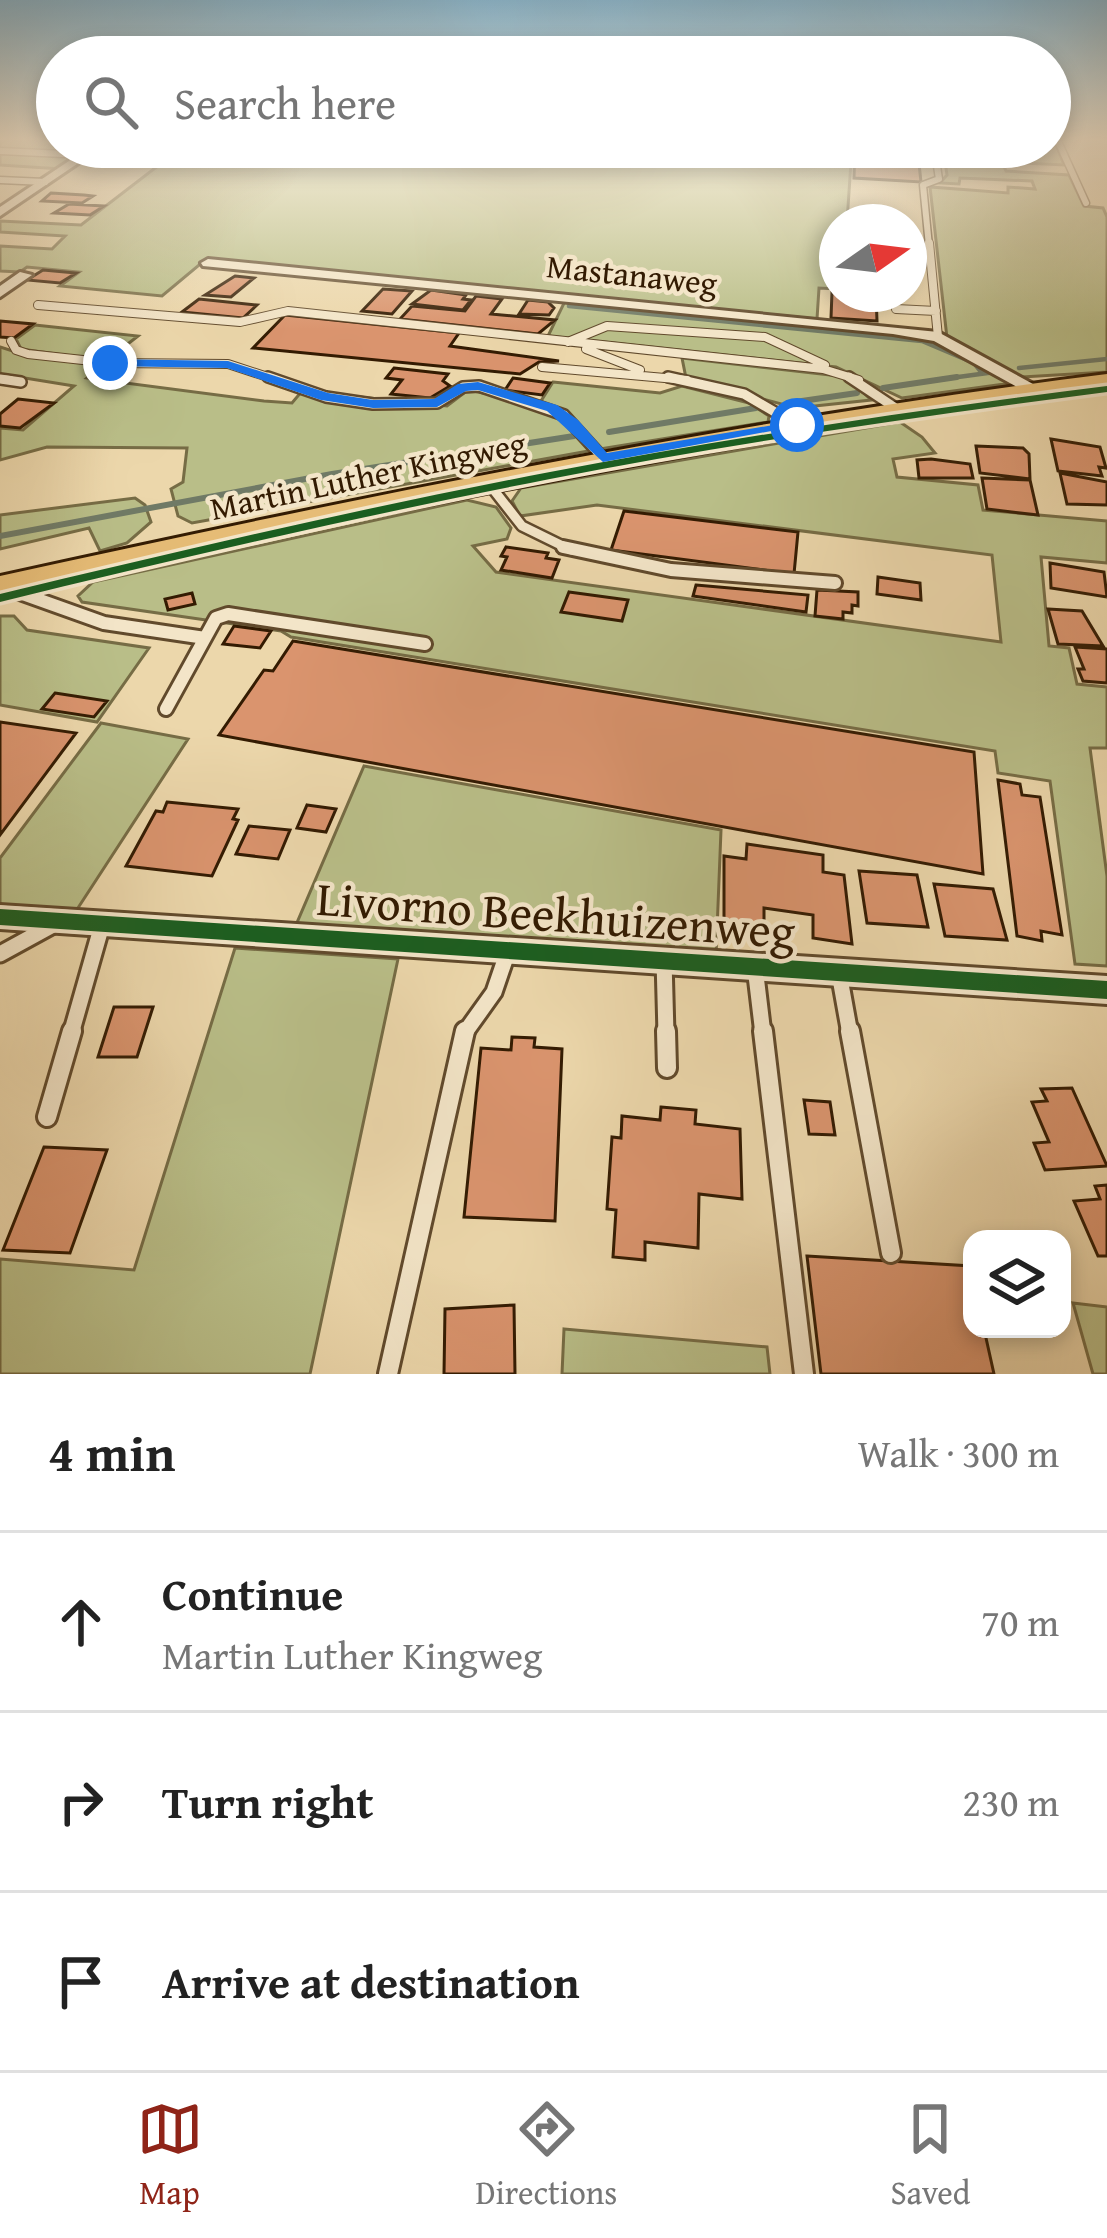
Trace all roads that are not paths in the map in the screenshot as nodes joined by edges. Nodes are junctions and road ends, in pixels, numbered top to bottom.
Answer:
1 (925, 203) edge
2 (208, 263) dead end
3 (25, 275) dead end
4 (0, 293) edge
5 (38, 305) dead end
6 (927, 311) edge
7 (936, 311) junction
8 (938, 338) junction
9 (11, 340) dead end
10 (568, 342) junction
11 (542, 367) dead end
12 (837, 371) junction
13 (657, 376) junction
14 (0, 379) edge
15 (21, 382) dead end
16 (1107, 382) edge
17 (1036, 390) junction
18 (897, 409) junction
19 (797, 425) junction
20 (603, 458) junction
21 (493, 489) dead end
22 (835, 583) dead end
23 (10, 590) edge
24 (205, 638) junction
25 (425, 644) dead end
26 (166, 709) dead end
27 (0, 917) edge
28 (59, 922) junction
29 (102, 925) junction
30 (508, 950) junction
31 (0, 954) edge
32 (664, 958) junction
33 (755, 966) junction
34 (839, 972) junction
35 (1107, 990) edge
36 (667, 1068) dead end
37 (47, 1117) dead end
38 (891, 1253) dead end
39 (388, 1374) edge
40 (804, 1374) edge

1 - 7 lane
2 - 8 street, Mastanaweg
3 - 4 street
5 - 10 lane
6 - 7 lane
7 - 8 lane
8 - 17 street, Mastanaweg
9 - 20 lane
10 - 12 lane
10 - 12 lane
10 - 13 lane
11 - 13 lane
12 - 18 lane
13 - 19 lane
14 - 15 lane
16 - 17 main road, Martin Luther Kingweg
17 - 18 main road, Martin Luther Kingweg
18 - 19 main road, Martin Luther Kingweg
19 - 20 main road, Martin Luther Kingweg
20 - 23 main road, Martin Luther Kingweg
21 - 22 lane
23 - 24 lane
24 - 25 lane
24 - 26 lane
27 - 28 street, Livorno Beekhuizenweg
28 - 29 street, Livorno Beekhuizenweg
28 - 31 lane
29 - 30 street, Livorno Beekhuizenweg
29 - 37 lane
30 - 32 street, Livorno Beekhuizenweg
30 - 39 lane
32 - 33 street, Livorno Beekhuizenweg
32 - 36 lane
33 - 34 street, Livorno Beekhuizenweg
33 - 40 lane
34 - 35 street, Livorno Beekhuizenweg
34 - 38 lane

